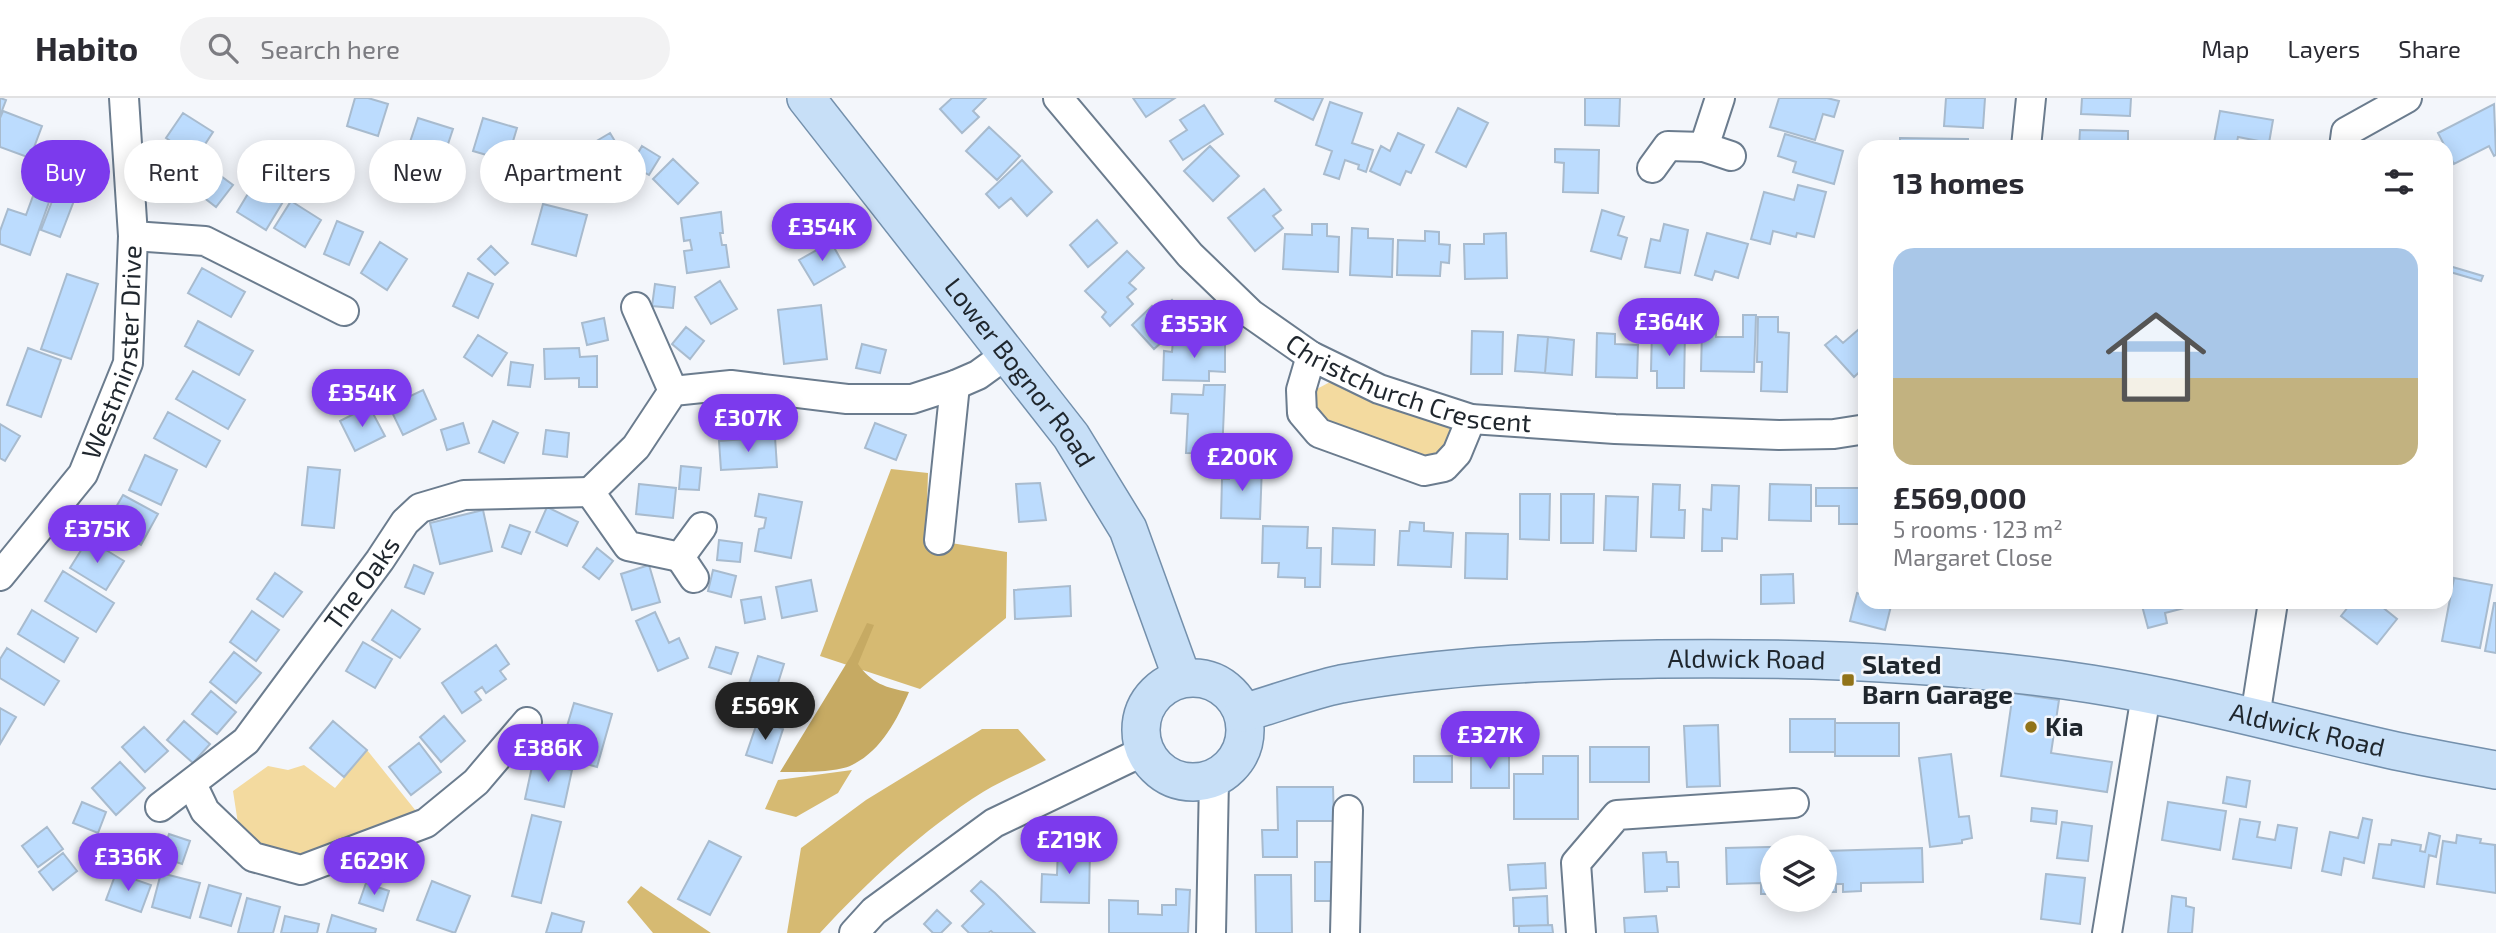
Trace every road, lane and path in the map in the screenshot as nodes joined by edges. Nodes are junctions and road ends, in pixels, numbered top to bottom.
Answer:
1 (124, 98) edge
2 (806, 98) edge
3 (1058, 98) edge
4 (1720, 98) edge
5 (2031, 98) edge
6 (2407, 98) edge
7 (2027, 140) edge
8 (2345, 140) edge
9 (1704, 147) junction
10 (1731, 156) dead end
11 (1652, 168) dead end
12 (133, 236) junction
13 (636, 307) dead end
14 (344, 311) dead end
15 (1007, 354) junction
16 (1311, 356) junction
17 (956, 385) junction
18 (673, 391) junction
19 (1471, 419) junction
20 (1858, 430) edge
21 (590, 492) junction
22 (702, 527) dead end
23 (939, 540) dead end
24 (0, 576) edge
25 (2272, 609) edge
26 (1182, 678) junction
27 (2146, 695) junction
28 (1243, 713) junction
29 (2255, 718) junction
30 (527, 722) dead end
31 (1144, 751) junction
32 (2496, 770) edge
33 (1214, 779) junction
34 (192, 784) junction
35 (1794, 803) dead end
36 (160, 807) dead end
37 (1348, 810) dead end
38 (854, 933) edge
39 (1211, 933) edge
40 (1345, 933) edge
41 (1581, 933) edge
42 (2107, 933) edge

1 - 12 street, Westminster Drive
2 - 15 main road, Lower Bognor Road
3 - 16 street, Christchurch Crescent
4 - 9 street
5 - 7 street
6 - 8 street
9 - 10 street
9 - 11 street
12 - 14 street
12 - 24 street, Westminster Drive
13 - 18 street
15 - 17 street
15 - 26 main road, Lower Bognor Road
16 - 19 street, Christchurch Crescent
16 - 19 street
17 - 18 street
17 - 23 street
18 - 21 street
19 - 20 street, Christchurch Crescent
21 - 22 street
21 - 34 street, The Oaks
25 - 29 street
26 - 28 main road
26 - 31 main road
27 - 28 main road, Aldwick Road
27 - 29 main road, Aldwick Road
27 - 42 street
28 - 33 main road
29 - 32 main road, Aldwick Road
30 - 34 street
31 - 33 main road
31 - 38 street
33 - 39 street
34 - 36 street, The Oaks
35 - 41 street
37 - 40 street

